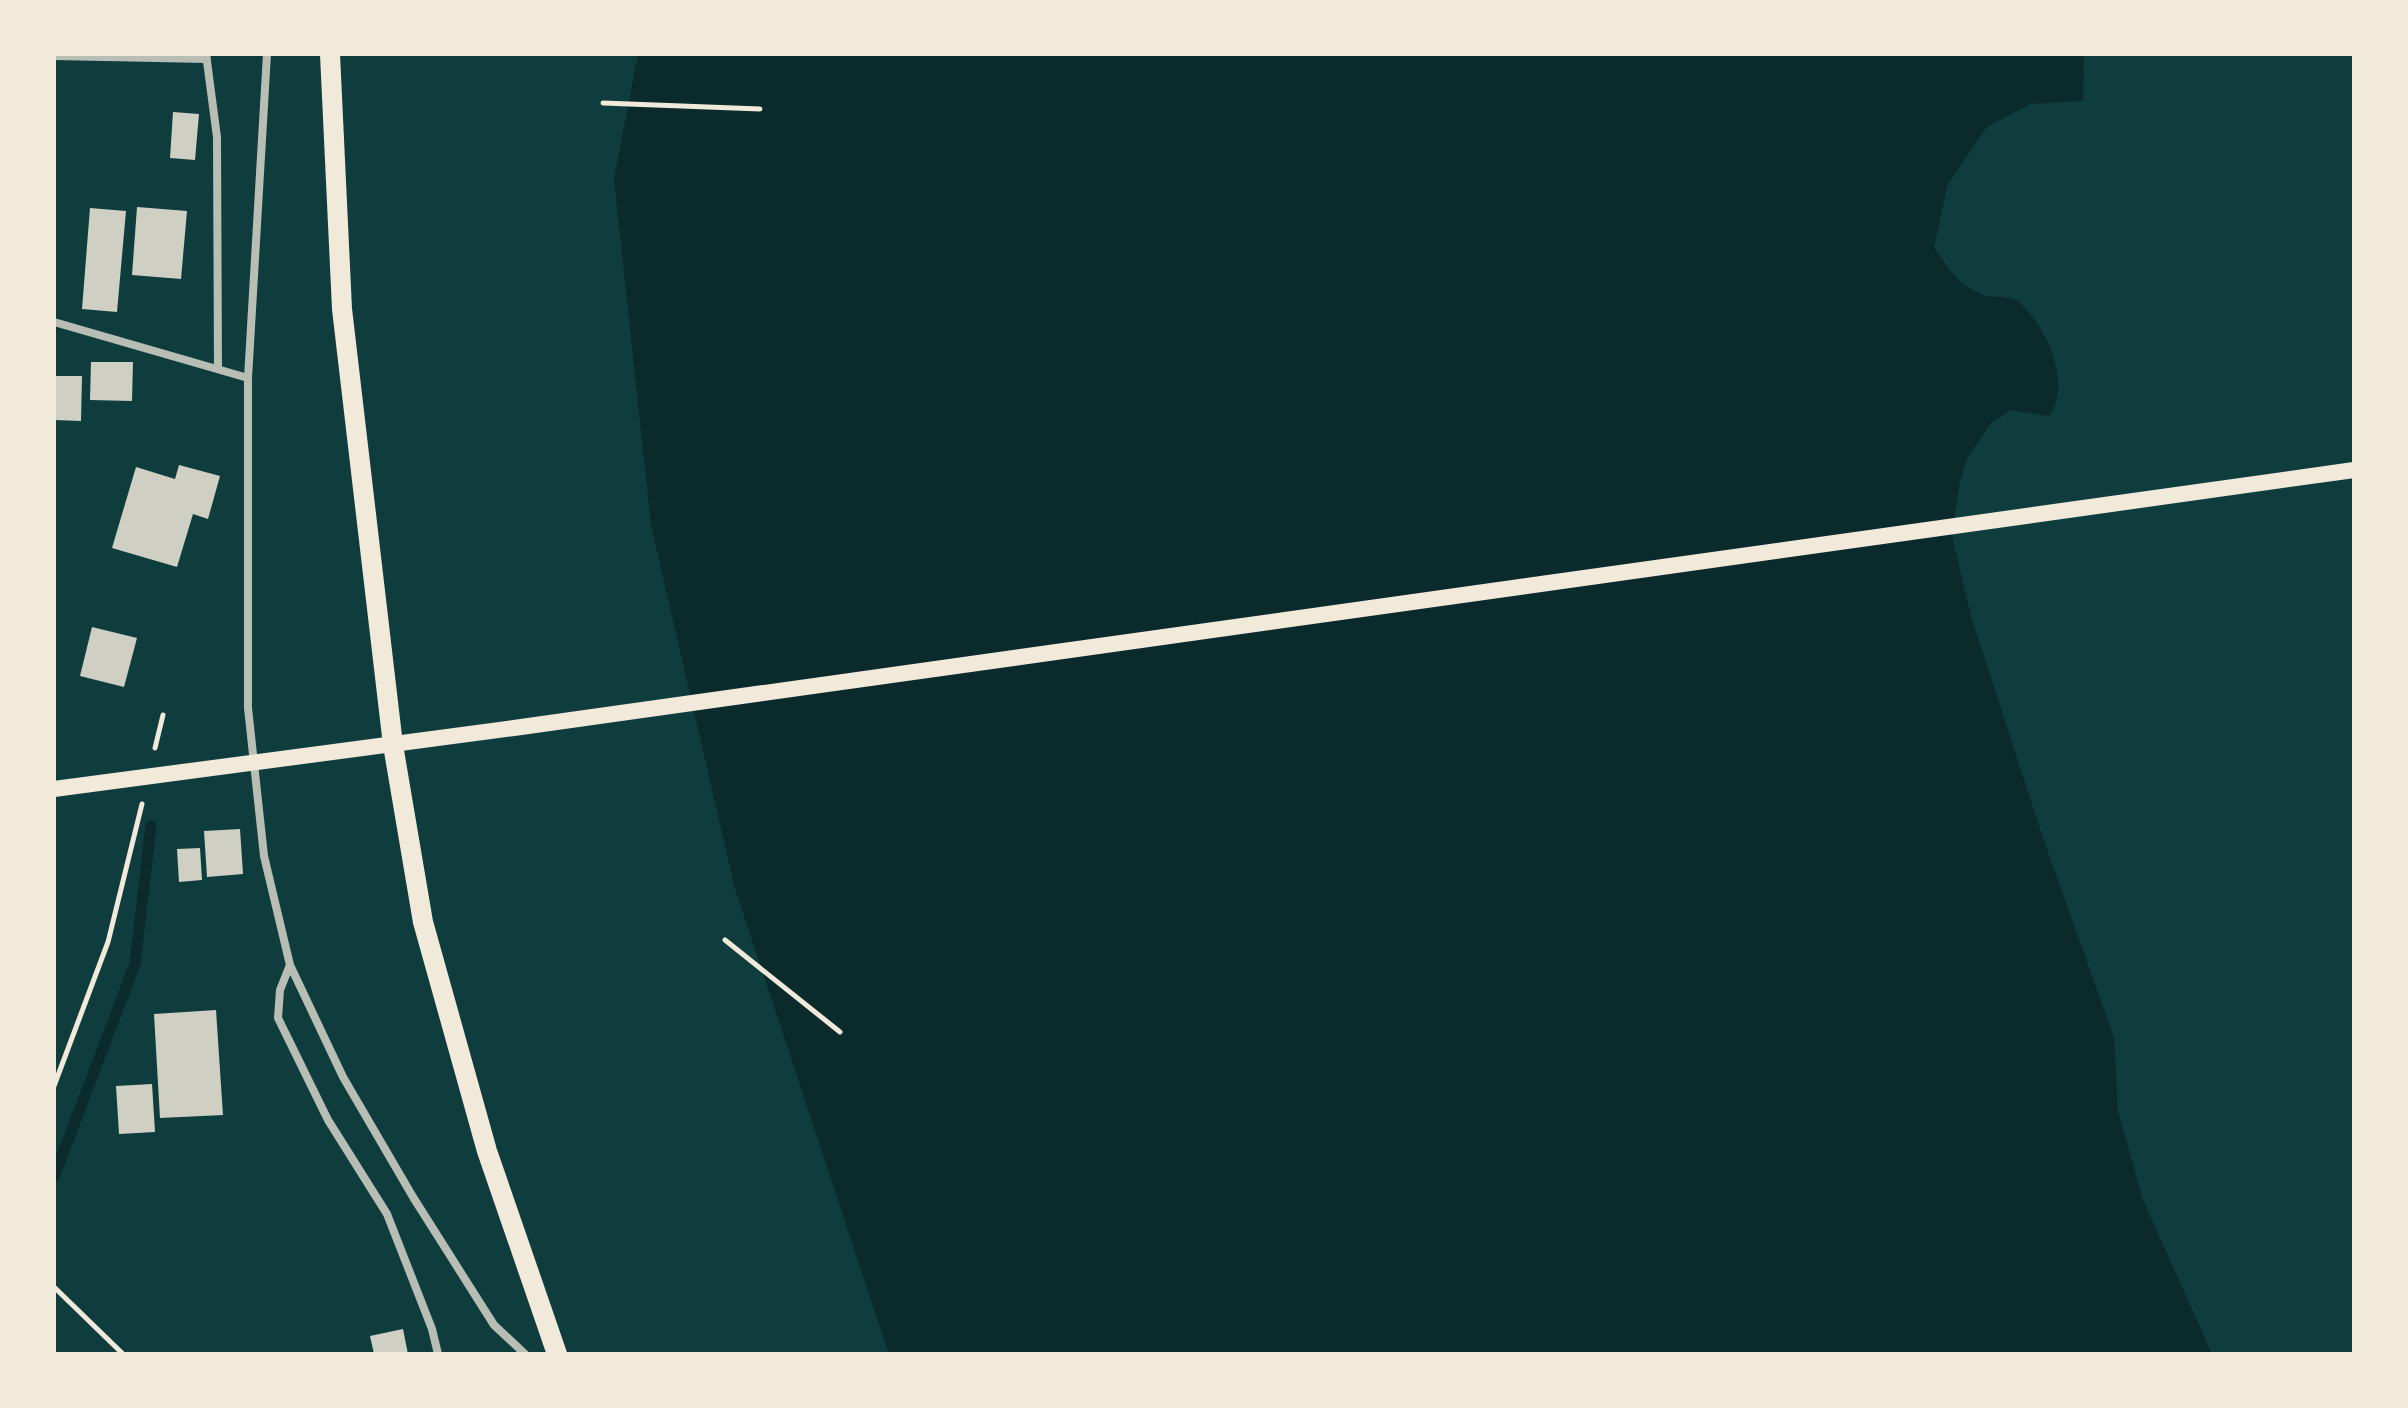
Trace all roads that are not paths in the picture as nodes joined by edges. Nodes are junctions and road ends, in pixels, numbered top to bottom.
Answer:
1 (267, 54) edge
2 (330, 54) edge
3 (54, 56) edge
4 (207, 57) edge
5 (54, 322) edge
6 (218, 368) junction
7 (248, 378) junction
8 (2354, 470) edge
9 (393, 745) junction
10 (54, 789) edge
11 (290, 965) junction
12 (438, 1354) edge
13 (525, 1354) edge
14 (557, 1354) edge

1 - 7 street
2 - 9 main road
3 - 4 street
4 - 6 street
5 - 6 street
6 - 7 street
7 - 11 street
8 - 9 main road
9 - 10 main road
9 - 14 main road
11 - 12 street
11 - 13 street

